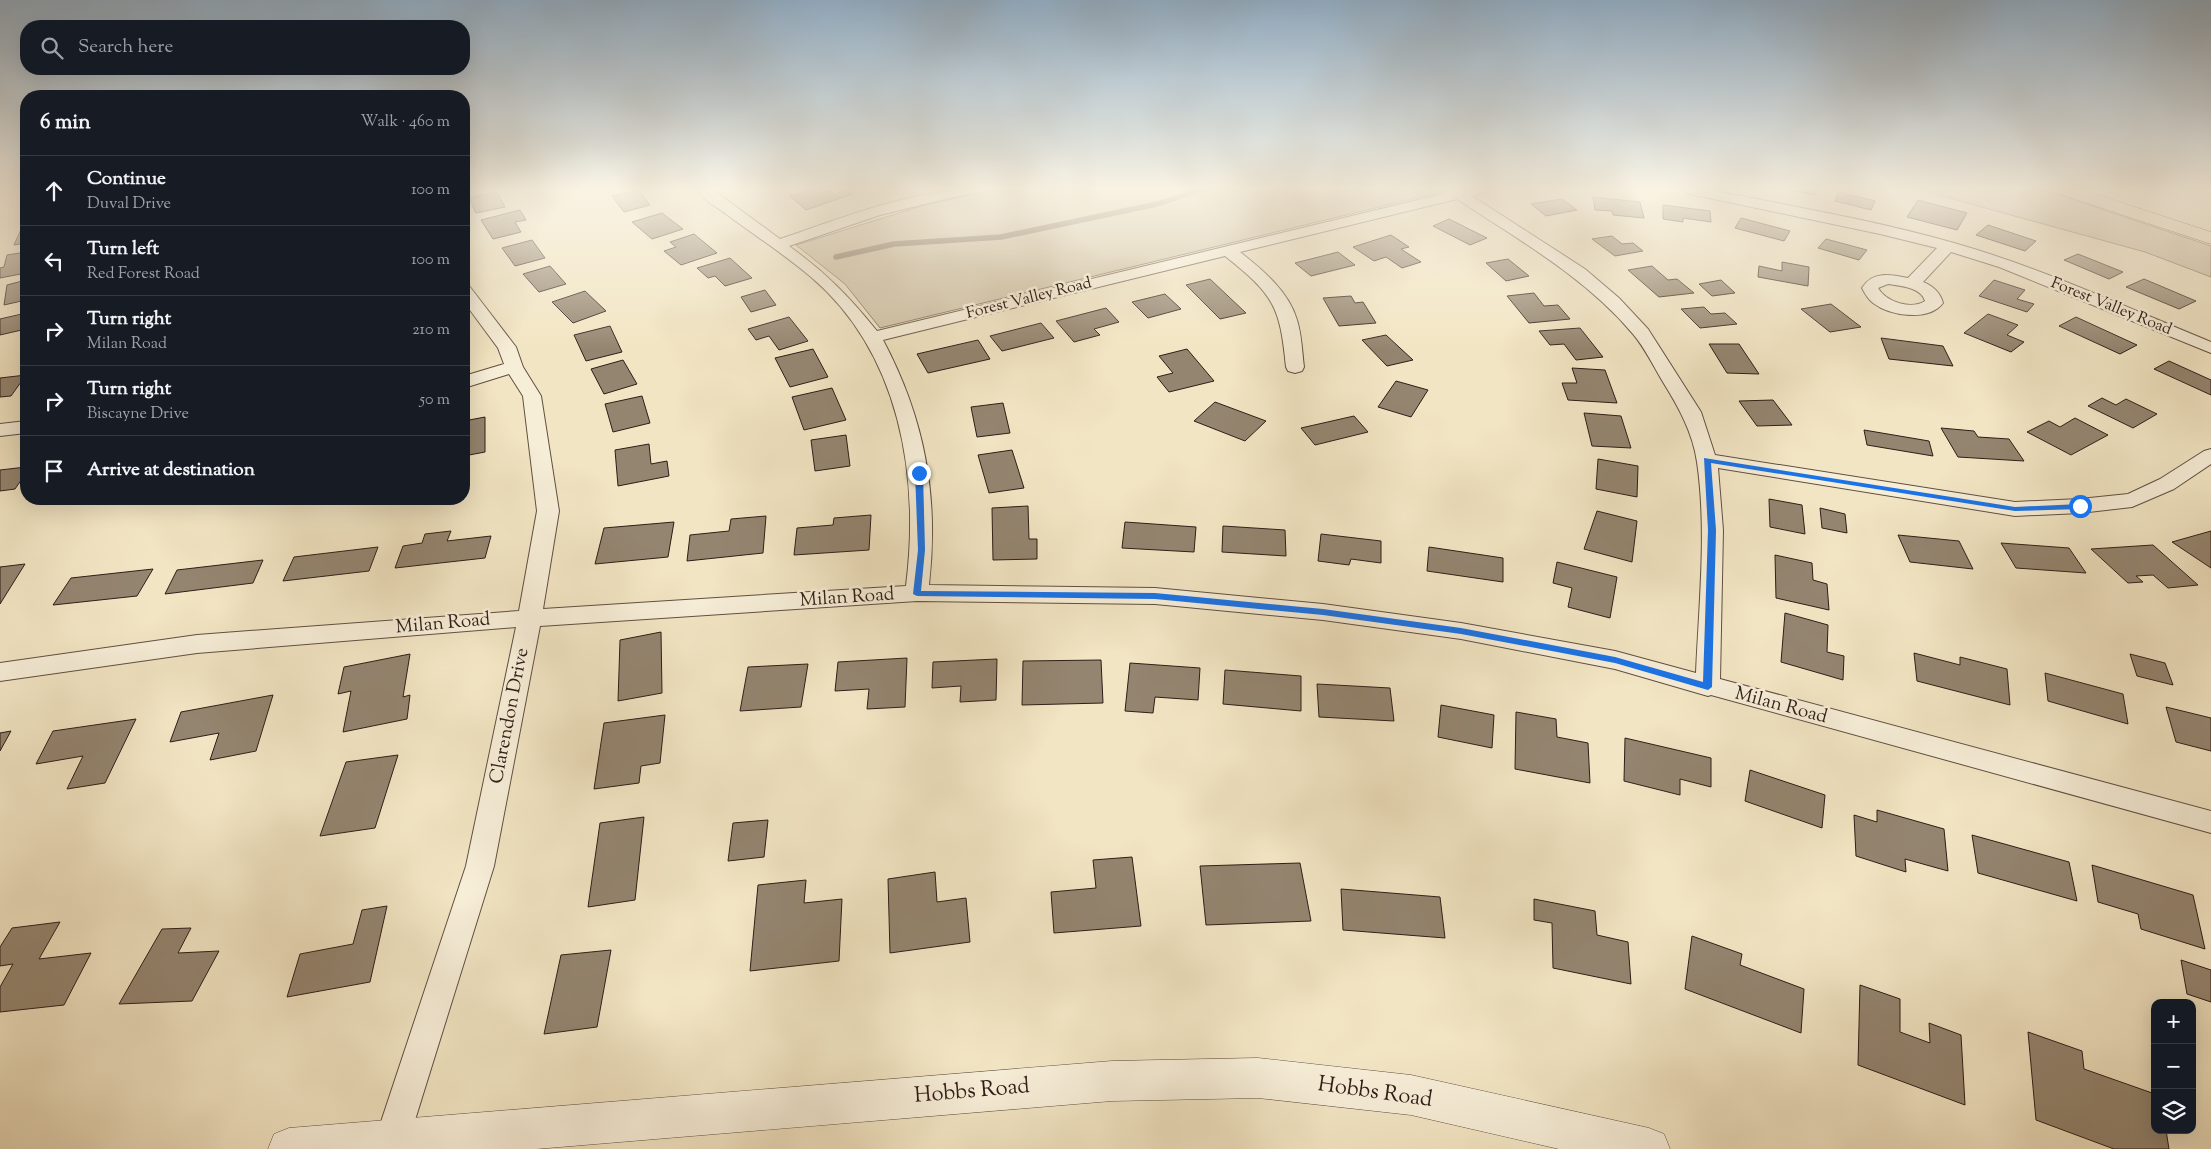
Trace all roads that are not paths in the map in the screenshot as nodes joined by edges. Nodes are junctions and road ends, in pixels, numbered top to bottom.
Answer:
1 (779, 244) edge
2 (1257, 244) edge
3 (1537, 244) edge
4 (1939, 244) edge
5 (1948, 246) junction
6 (1228, 251) junction
7 (1912, 283) dead end
8 (470, 299) edge
9 (873, 336) junction
10 (2211, 348) edge
11 (514, 367) junction
12 (1295, 367) dead end
13 (470, 380) edge
14 (20, 428) edge
15 (0, 430) edge
16 (2211, 455) edge
17 (1707, 460) junction
18 (917, 594) junction
19 (530, 617) junction
20 (0, 672) edge
21 (1708, 687) junction
22 (2211, 822) edge
23 (391, 1144) edge
24 (289, 1149) edge
25 (1649, 1149) edge

1 - 9 street
2 - 6 street, Forest Valley Road
3 - 17 street
4 - 5 street, Forest Valley Road
5 - 7 street
5 - 10 street, Forest Valley Road
6 - 9 street, Forest Valley Road
6 - 12 street
8 - 11 street, Clarendon Drive
9 - 18 street
11 - 13 street
11 - 19 street, Clarendon Drive
14 - 15 street
16 - 17 street
17 - 21 street
18 - 19 street, Milan Road
18 - 21 street, Milan Road
19 - 20 street, Milan Road
19 - 23 street, Clarendon Drive
21 - 22 street, Milan Road
23 - 24 street, Hobbs Road
23 - 25 street, Hobbs Road

